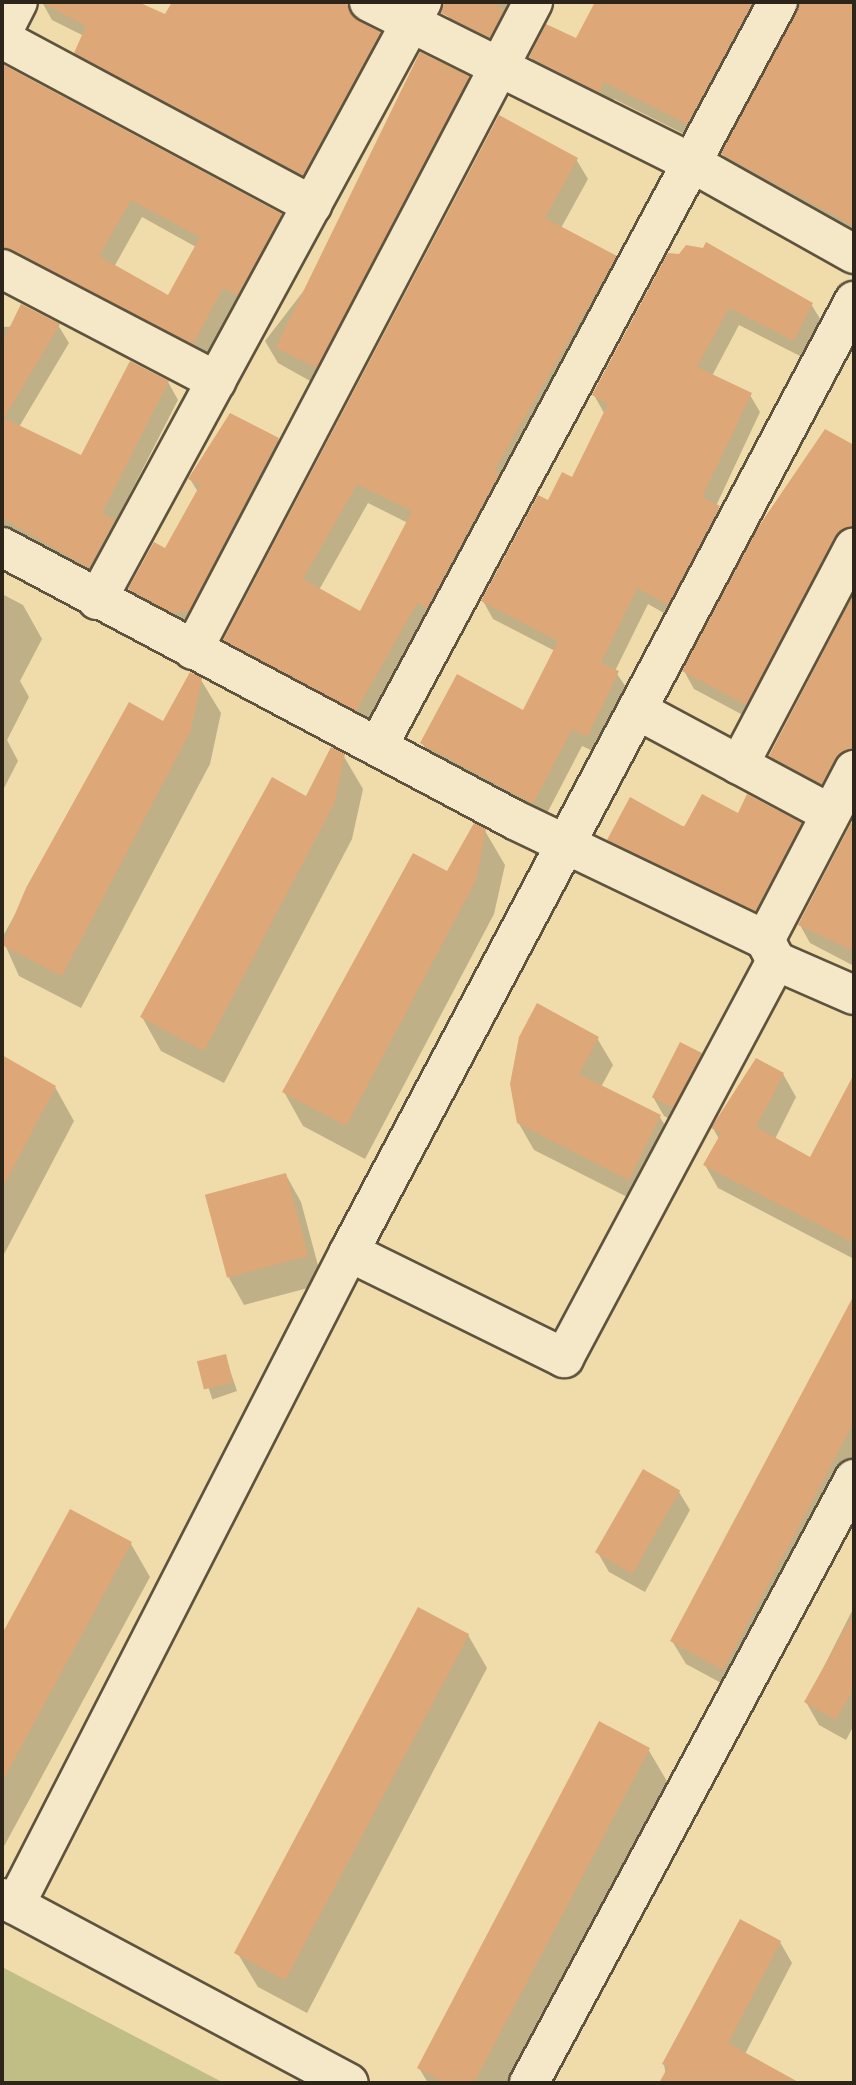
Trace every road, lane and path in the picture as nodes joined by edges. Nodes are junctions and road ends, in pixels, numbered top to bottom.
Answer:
1 (18, 2) edge
2 (369, 2) edge
3 (533, 2) edge
4 (778, 2) edge
5 (416, 13) edge
6 (2, 33) edge
7 (2, 39) edge
8 (498, 67) junction
9 (690, 162) junction
10 (312, 205) junction
11 (854, 254) edge
12 (2, 269) edge
13 (854, 301) edge
14 (842, 348) edge
15 (216, 381) junction
16 (2, 547) edge
17 (854, 547) edge
18 (97, 600) junction
19 (193, 650) junction
20 (637, 710) junction
21 (378, 746) junction
22 (740, 765) junction
23 (854, 770) edge
24 (829, 813) junction
25 (564, 843) junction
26 (771, 950) junction
27 (854, 995) edge
28 (349, 1252) junction
29 (854, 1479) edge
30 (8, 1902) edge
31 (349, 2083) edge
32 (528, 2083) edge

1 - 6 street
2 - 5 street
3 - 8 street
4 - 9 street
5 - 8 street
5 - 10 street
7 - 10 street
8 - 9 street
8 - 19 street
9 - 11 street
9 - 21 street
10 - 15 street
12 - 15 street
13 - 14 street
14 - 20 street
15 - 18 street
16 - 18 street
17 - 22 street
18 - 19 street
19 - 21 street
20 - 22 street
20 - 25 street
21 - 25 street
22 - 24 street
23 - 24 street
24 - 26 street
25 - 26 street
25 - 28 street
26 - 27 street
26 - 28 street
28 - 30 street
29 - 32 street
30 - 31 street

